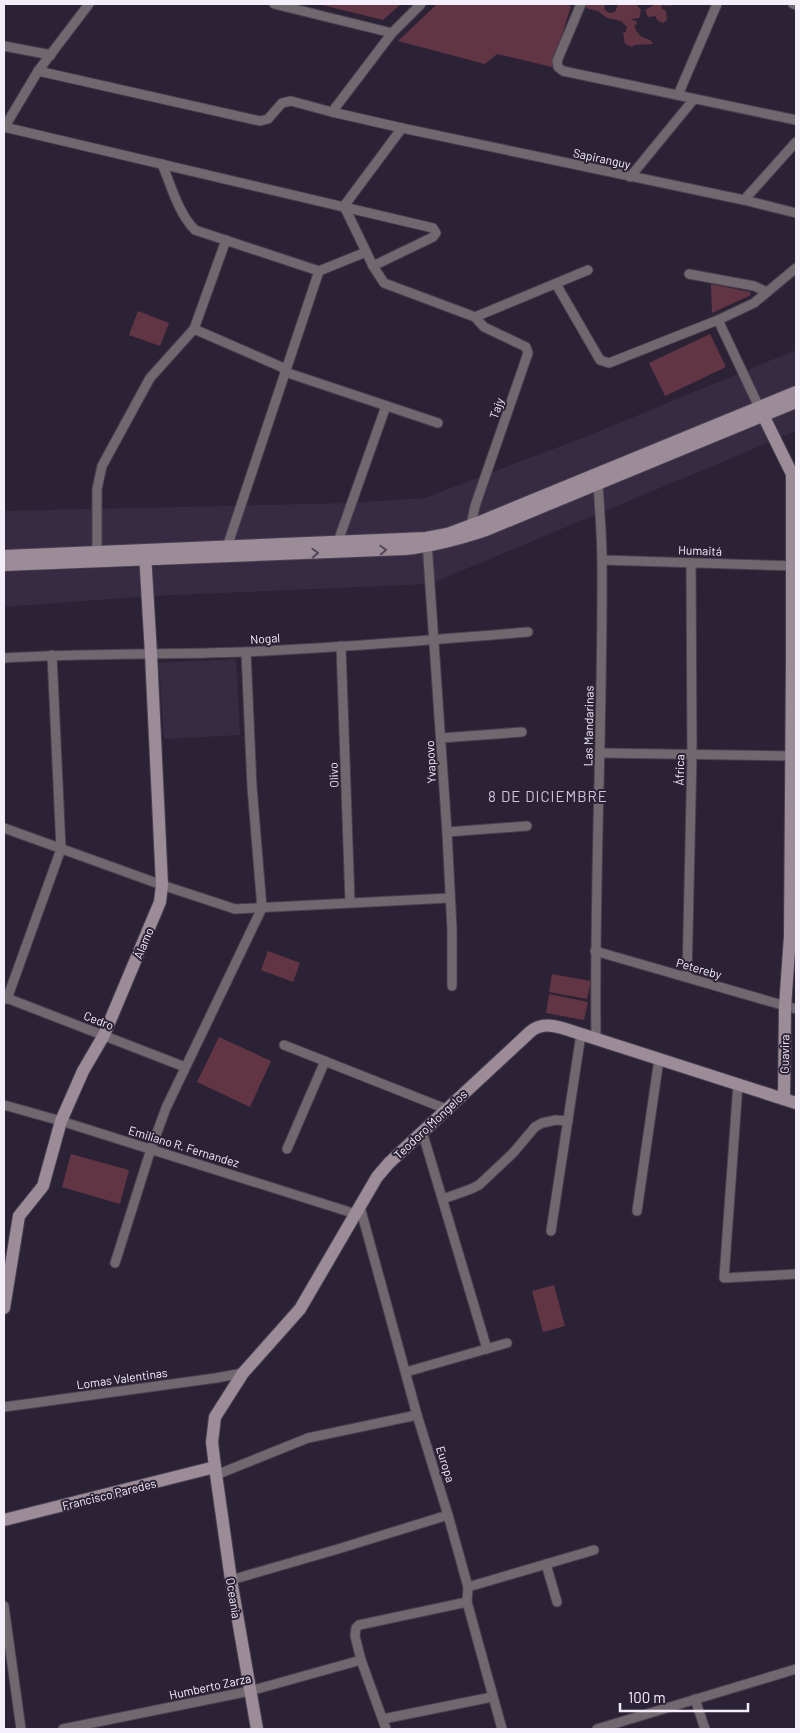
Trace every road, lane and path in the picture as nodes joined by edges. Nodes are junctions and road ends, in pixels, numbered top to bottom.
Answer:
1 (89, 4) edge
2 (274, 4) edge
3 (422, 4) edge
4 (581, 4) edge
5 (717, 4) edge
6 (392, 33) junction
7 (4, 46) edge
8 (50, 55) junction
9 (38, 71) junction
10 (678, 95) junction
11 (694, 99) junction
12 (332, 112) junction
13 (796, 120) edge
14 (4, 128) edge
15 (402, 128) junction
16 (796, 142) edge
17 (162, 164) junction
18 (630, 177) junction
19 (744, 200) junction
20 (344, 206) junction
21 (796, 213) edge
22 (226, 240) junction
23 (366, 252) junction
24 (373, 266) junction
25 (796, 268) edge
26 (319, 270) junction
27 (588, 270) dead end
28 (689, 274) dead end
29 (556, 284) junction
30 (767, 292) junction
31 (475, 317) junction
32 (718, 320) junction
33 (194, 329) junction
34 (286, 370) junction
35 (796, 392) edge
36 (796, 402) edge
37 (386, 406) junction
38 (761, 412) junction
39 (438, 423) dead end
40 (794, 474) edge
41 (598, 479) junction
42 (470, 530) junction
43 (427, 542) junction
44 (336, 547) junction
45 (97, 552) junction
46 (225, 552) junction
47 (145, 555) junction
48 (4, 556) edge
49 (602, 560) junction
50 (691, 563) junction
51 (4, 565) edge
52 (795, 566) edge
53 (528, 632) dead end
54 (434, 640) junction
55 (341, 646) junction
56 (246, 652) junction
57 (152, 654) junction
58 (52, 655) junction
59 (4, 658) edge
60 (794, 660) edge
61 (522, 732) dead end
62 (441, 738) junction
63 (600, 753) junction
64 (692, 754) junction
65 (794, 756) edge
66 (527, 826) dead end
67 (4, 828) edge
68 (447, 832) junction
69 (61, 849) junction
70 (793, 857) edge
71 (162, 885) junction
72 (449, 898) junction
73 (350, 902) junction
74 (262, 908) junction
75 (793, 936) edge
76 (595, 951) junction
77 (687, 977) junction
78 (452, 986) dead end
79 (5, 998) edge
80 (791, 1008) edge
81 (581, 1034) junction
82 (104, 1035) junction
83 (596, 1038) junction
84 (284, 1045) dead end
85 (659, 1059) junction
86 (325, 1061) junction
87 (185, 1066) junction
88 (738, 1084) junction
89 (784, 1099) junction
90 (796, 1103) edge
91 (4, 1105) edge
92 (446, 1108) junction
93 (62, 1121) junction
94 (568, 1121) junction
95 (422, 1131) junction
96 (151, 1149) junction
97 (287, 1149) dead end
98 (443, 1199) junction
99 (358, 1210) junction
100 (637, 1211) dead end
101 (551, 1231) dead end
102 (115, 1263) dead end
103 (796, 1274) edge
104 (4, 1308) edge
105 (506, 1343) dead end
106 (487, 1349) junction
107 (406, 1372) junction
108 (243, 1373) junction
109 (4, 1406) edge
110 (417, 1415) junction
111 (215, 1471) junction
112 (448, 1516) junction
113 (4, 1520) edge
114 (594, 1550) dead end
115 (546, 1564) junction
116 (231, 1580) junction
117 (468, 1587) junction
118 (467, 1602) junction
119 (558, 1602) dead end
120 (4, 1606) edge
121 (361, 1660) junction
122 (796, 1669) edge
123 (250, 1691) junction
124 (492, 1697) junction
125 (695, 1699) junction
126 (383, 1719) junction
127 (21, 1729) edge
128 (63, 1729) edge
129 (257, 1729) edge
130 (386, 1729) edge
131 (502, 1729) edge
132 (602, 1729) edge
133 (705, 1729) edge

1 - 8 street
2 - 6 street
3 - 6 street
4 - 10 street
5 - 10 street
6 - 12 street
7 - 8 street
8 - 9 street
9 - 12 street, Sapiranguy
9 - 14 street
10 - 11 street
11 - 13 street
11 - 18 street
12 - 15 street, Sapiranguy
14 - 17 street
15 - 18 street, Sapiranguy
15 - 20 street
16 - 19 street
17 - 20 street
17 - 22 street
18 - 19 street, Sapiranguy
19 - 21 street, Sapiranguy
20 - 23 street, Tajy
20 - 24 street
22 - 26 street
22 - 33 street
23 - 24 street, Tajy
23 - 26 street
24 - 31 street, Tajy
25 - 30 street
26 - 34 street
27 - 29 street
28 - 30 street
29 - 31 street
29 - 32 street
30 - 32 street
31 - 42 street, Tajy
32 - 38 street
33 - 34 street
33 - 45 street
34 - 37 street
34 - 46 street
35 - 38 street
36 - 38 street
37 - 39 street
37 - 44 street
38 - 40 street, Guavira
38 - 41 street
40 - 52 street, Guavira
41 - 42 street
41 - 49 street, Las Mandarinas
42 - 43 street
43 - 44 street
43 - 54 street, Yvapovo
44 - 46 street
45 - 47 street
45 - 48 street
46 - 47 street
47 - 51 street
47 - 57 street, Álamo
49 - 50 street, Humaitá
49 - 63 street, Las Mandarinas
50 - 52 street, Humaitá
50 - 64 street, África
52 - 60 street, Guavira
53 - 54 street, Nogal
54 - 55 street, Nogal
54 - 62 street, Yvapovo
55 - 56 street, Nogal
55 - 73 street, Olivo
56 - 57 street, Nogal
56 - 74 street
57 - 58 street, Nogal
57 - 71 street, Álamo
58 - 59 street, Nogal
58 - 69 street
60 - 65 street, Guavira
61 - 62 street
62 - 68 street, Yvapovo
63 - 64 street
63 - 76 street, Las Mandarinas
64 - 65 street
64 - 77 street, África
65 - 70 street, Guavira
66 - 68 street
67 - 69 street
68 - 72 street, Yvapovo
69 - 71 street
69 - 79 street
70 - 75 street, Guavira
71 - 74 street
71 - 82 street, Álamo
72 - 73 street
72 - 78 street, Yvapovo
73 - 74 street
74 - 87 street
75 - 80 street, Guavira
76 - 77 street, Petereby
76 - 83 street, Las Mandarinas
77 - 80 street, Petereby
79 - 82 street, Cedro
80 - 89 street, Guavira
81 - 83 street, Teodoro Mongelos
81 - 92 street, Teodoro Mongelos
81 - 94 street
82 - 87 street, Cedro
82 - 93 street, Álamo
83 - 85 street, Teodoro Mongelos
84 - 86 street
85 - 88 street, Teodoro Mongelos
85 - 100 street
86 - 92 street
86 - 97 street
87 - 96 street
88 - 89 street, Teodoro Mongelos
88 - 103 street
89 - 90 street, Teodoro Mongelos
91 - 93 street, Emiliano R. Fernandez
92 - 95 street, Teodoro Mongelos
93 - 96 street, Emiliano R. Fernandez
93 - 104 street, Álamo
94 - 98 street
94 - 101 street
95 - 98 street
95 - 99 street, Teodoro Mongelos
96 - 99 street, Emiliano R. Fernandez
96 - 102 street
98 - 106 street
99 - 107 street, Europa
99 - 108 street, Teodoro Mongelos
105 - 106 street
106 - 107 street
107 - 110 street, Europa
108 - 109 street, Lomas Valentinas
108 - 111 street, Teodoro Mongelos
110 - 111 street
110 - 112 street, Europa
111 - 113 street, Francisco Paredes
111 - 116 street, Oceanía
112 - 116 street
112 - 117 street, Europa
114 - 115 street
115 - 117 street
115 - 119 street
116 - 123 street, Oceanía
117 - 118 street, Europa
118 - 121 street
118 - 124 street, Europa
120 - 127 street
121 - 123 street, Humberto Zarza
121 - 126 street
122 - 125 street
123 - 128 street, Humberto Zarza
123 - 129 street, Oceanía
124 - 126 street
124 - 131 street, Europa
125 - 132 street
125 - 133 street
126 - 130 street

